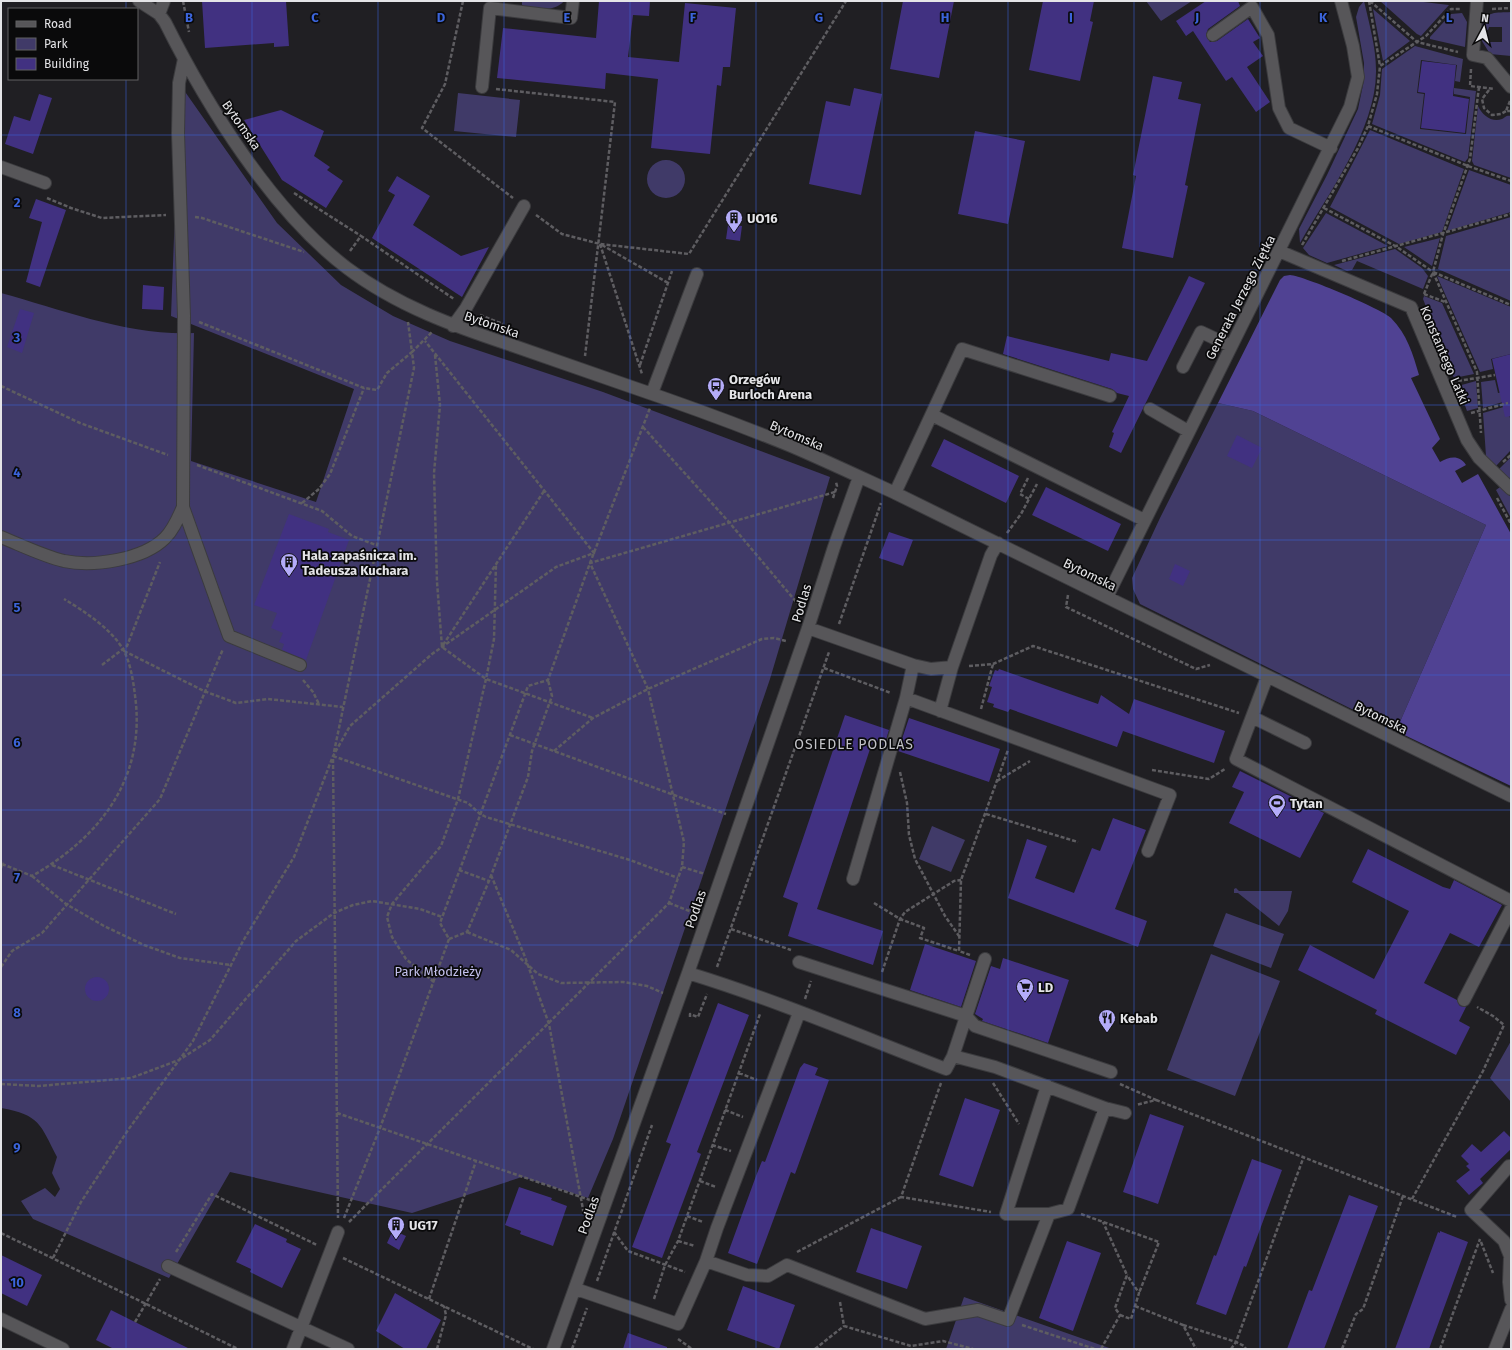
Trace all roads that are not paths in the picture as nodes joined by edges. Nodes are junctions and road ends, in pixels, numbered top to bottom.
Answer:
1 (164, 1) edge
2 (573, 1) edge
3 (1341, 1) edge
4 (1477, 6) edge
5 (149, 7) edge
6 (1213, 35) dead end
7 (184, 59) junction
8 (482, 87) road end
9 (1511, 87) edge
10 (1331, 148) junction
11 (1, 167) edge
12 (45, 183) dead end
13 (524, 206) road end
14 (1279, 251) junction
15 (697, 274) dead end
16 (453, 326) junction
17 (1231, 346) junction
18 (1183, 367) dead end
19 (1110, 396) dead end
20 (651, 400) junction
21 (1150, 408) dead end
22 (932, 415) junction
23 (1188, 431) junction
24 (859, 477) junction
25 (1511, 489) edge
26 (895, 492) junction
27 (184, 507) junction
28 (1144, 520) junction
29 (1, 537) edge
30 (998, 543) junction
31 (1106, 597) junction
32 (808, 628) junction
33 (300, 664) dead end
34 (913, 665) junction
35 (952, 667) junction
36 (1267, 677) junction
37 (906, 698) junction
38 (940, 711) junction
39 (1252, 717) junction
40 (1305, 743) dead end
41 (1511, 796) edge
42 (1148, 851) dead end
43 (853, 879) dead end
44 (1511, 901) edge
45 (1511, 909) edge
46 (985, 960) road end
47 (799, 962) road end
48 (688, 973) junction
49 (1464, 1000) dead end
50 (799, 1013) junction
51 (966, 1016) junction
52 (953, 1056) junction
53 (1114, 1077) road end
54 (1047, 1086) junction
55 (1105, 1108) junction
56 (1125, 1113) road end
57 (1511, 1166) edge
58 (1049, 1214) junction
59 (338, 1232) road end
60 (1510, 1255) edge
61 (706, 1261) junction
62 (168, 1266) dead end
63 (576, 1289) junction
64 (1511, 1300) edge
65 (1511, 1309) edge
66 (1, 1319) edge
67 (302, 1328) junction
68 (63, 1349) edge
69 (293, 1349) edge
70 (348, 1349) edge
71 (553, 1349) edge
72 (1495, 1349) edge

1 - 5 street, Bytomska
2 - 8 street
3 - 10 street, Generała Jerzego Ziętka
4 - 9 street
5 - 7 street, Bytomska
6 - 10 street
7 - 16 street, Bytomska
7 - 27 street
10 - 14 street, Generała Jerzego Ziętka
11 - 12 street
13 - 16 street
14 - 17 street, Generała Jerzego Ziętka
14 - 25 street, Konstantego Latki
15 - 20 street
16 - 20 street, Bytomska
17 - 18 street
17 - 23 street, Generała Jerzego Ziętka
19 - 22 street
20 - 24 street, Bytomska
21 - 23 street
22 - 26 street
22 - 28 street
23 - 28 street, Generała Jerzego Ziętka
24 - 26 street, Bytomska
24 - 32 street, Podlas
26 - 30 street, Bytomska
27 - 29 street
27 - 33 street
28 - 31 street, Generała Jerzego Ziętka
30 - 31 street, Bytomska
30 - 35 street
31 - 36 street, Bytomska
32 - 34 street
32 - 48 street, Podlas
34 - 35 street
34 - 37 street
35 - 38 street
36 - 39 street
36 - 41 street, Bytomska
37 - 38 street
37 - 43 street
38 - 42 street
39 - 40 street
39 - 44 street
45 - 49 street
46 - 51 street
47 - 51 street
48 - 50 street
48 - 63 street, Podlas
50 - 52 street
50 - 61 street
51 - 52 street
51 - 53 street
52 - 54 street
54 - 55 street
54 - 58 street
55 - 56 street
55 - 58 street
57 - 60 street
58 - 61 street
59 - 67 street
60 - 64 street
61 - 63 street
62 - 67 street
63 - 71 street, Podlas
65 - 72 street
66 - 68 street
67 - 69 street
67 - 70 street

